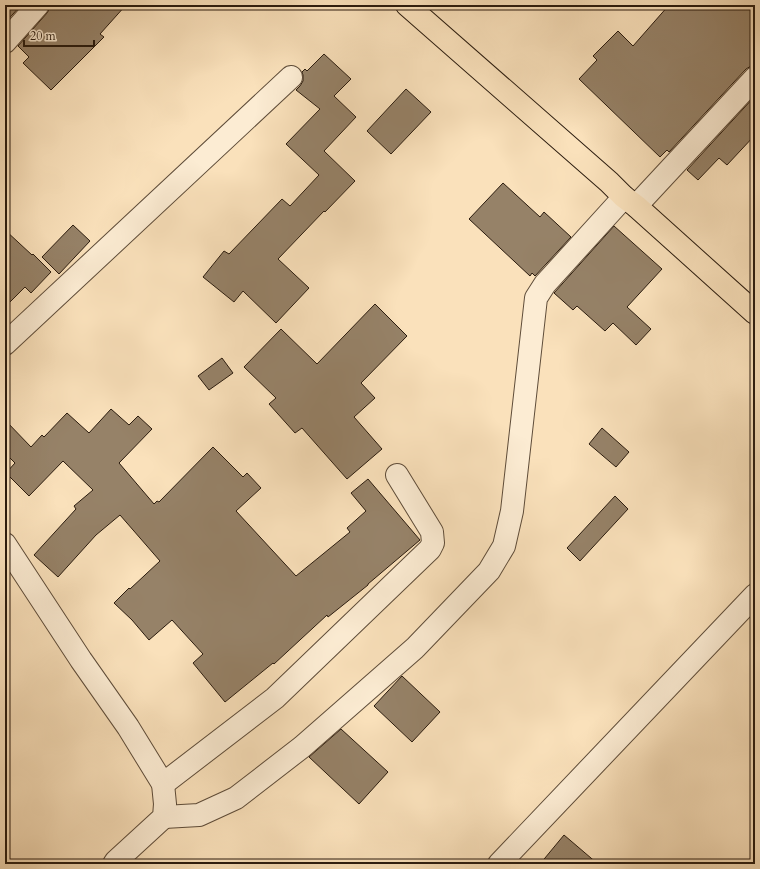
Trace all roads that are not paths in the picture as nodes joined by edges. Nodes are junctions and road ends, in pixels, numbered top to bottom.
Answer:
1 (38, 5) edge
2 (407, 5) edge
3 (5, 42) edge
4 (291, 77) dead end
5 (755, 78) edge
6 (630, 202) junction
7 (755, 313) edge
8 (5, 344) edge
9 (397, 475) dead end
10 (5, 544) edge
11 (755, 595) edge
12 (163, 784) junction
13 (164, 817) junction
14 (114, 864) edge
15 (498, 864) edge

1 - 3 street
2 - 6 main road
4 - 8 street
5 - 6 street
6 - 7 main road
6 - 13 street
9 - 12 street
10 - 12 street
11 - 15 street
12 - 13 street
13 - 14 street

